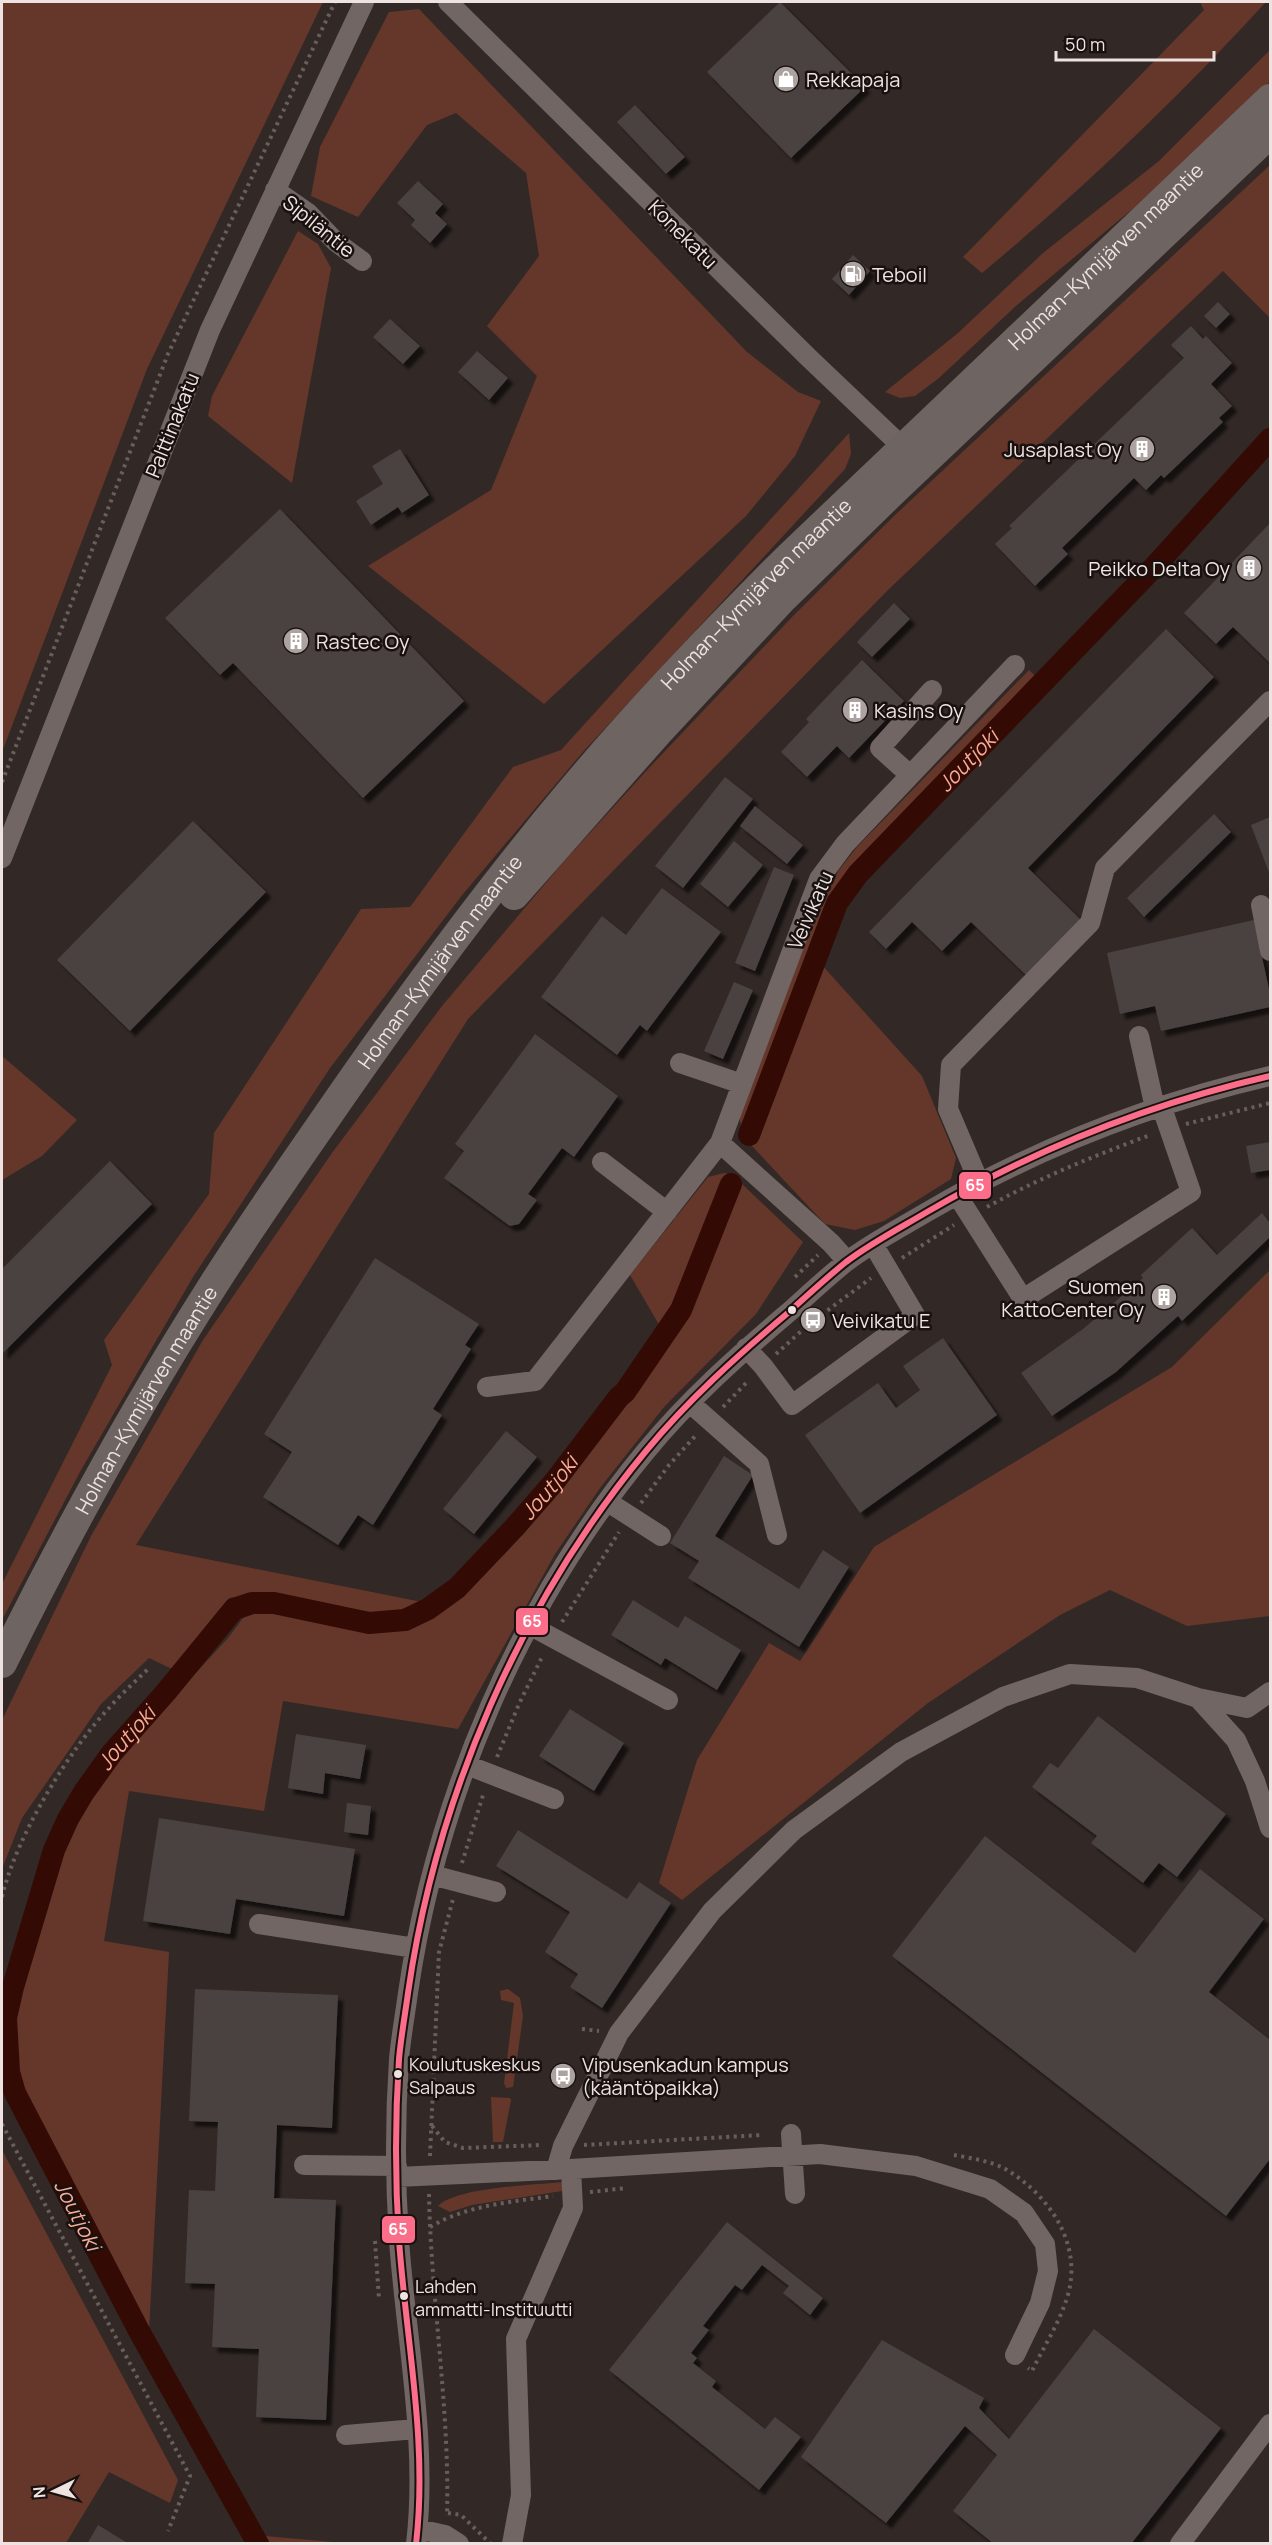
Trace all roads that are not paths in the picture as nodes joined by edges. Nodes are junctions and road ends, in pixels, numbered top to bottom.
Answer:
1 (364, 2) edge
2 (448, 2) edge
3 (1270, 99) edge
4 (1270, 133) edge
5 (275, 190) junction
6 (362, 261) dead end
7 (912, 456) junction
8 (1015, 665) dead end
9 (932, 690) dead end
10 (1270, 701) edge
11 (910, 775) junction
12 (2, 858) edge
13 (1261, 905) dead end
14 (1270, 951) edge
15 (1139, 1036) dead end
16 (680, 1062) dead end
17 (1270, 1076) edge
18 (742, 1084) junction
19 (1158, 1106) junction
20 (720, 1143) junction
21 (602, 1162) dead end
22 (979, 1182) junction
23 (957, 1195) junction
24 (667, 1212) junction
25 (873, 1244) junction
26 (847, 1262) junction
27 (746, 1348) junction
28 (487, 1387) dead end
29 (690, 1403) junction
30 (608, 1502) junction
31 (777, 1535) dead end
32 (662, 1536) dead end
33 (531, 1626) junction
34 (2, 1663) edge
35 (1270, 1692) edge
36 (1198, 1698) junction
37 (668, 1700) dead end
38 (467, 1765) junction
39 (554, 1799) dead end
40 (1270, 1828) edge
41 (432, 1875) junction
42 (496, 1892) dead end
43 (259, 1924) dead end
44 (415, 1948) junction
45 (791, 2134) road end
46 (793, 2156) junction
47 (304, 2164) dead end
48 (563, 2170) junction
49 (397, 2171) junction
50 (795, 2194) dead end
51 (1015, 2355) road end
52 (1270, 2424) edge
53 (416, 2429) junction
54 (346, 2435) dead end
55 (417, 2536) edge
56 (459, 2544) edge
57 (512, 2544) edge
58 (1180, 2544) edge

1 - 5 street, Palttinakatu
2 - 7 street, Konekatu
3 - 7 highway, Holman–Kymijärven maantie
4 - 7 highway, Holman–Kymijärven maantie
5 - 6 street, Sipiläntie
5 - 12 street, Palttinakatu
7 - 34 highway, Holman–Kymijärven maantie
8 - 11 street, Veivikatu
9 - 11 street
10 - 22 street
11 - 18 street, Veivikatu
13 - 14 street
15 - 19 street
16 - 18 street
17 - 19 street
18 - 20 street, Veivikatu
19 - 22 street
19 - 23 street
20 - 24 street, Veivikatu
20 - 26 street
21 - 24 street
22 - 23 street
23 - 25 street
24 - 28 street, Veivikatu
25 - 26 street
25 - 27 street
26 - 27 street
27 - 29 street
29 - 30 street
29 - 31 street
30 - 32 street
30 - 33 street
33 - 37 street
33 - 38 street
35 - 36 street
36 - 40 street
36 - 48 street
38 - 39 street
38 - 41 street
41 - 42 street
41 - 44 street
43 - 44 street
44 - 49 street
45 - 46 street
46 - 48 street
46 - 50 street
46 - 51 street
47 - 49 street
48 - 49 street
48 - 57 street
49 - 53 street
52 - 58 street
53 - 54 street
53 - 55 street
55 - 56 street

